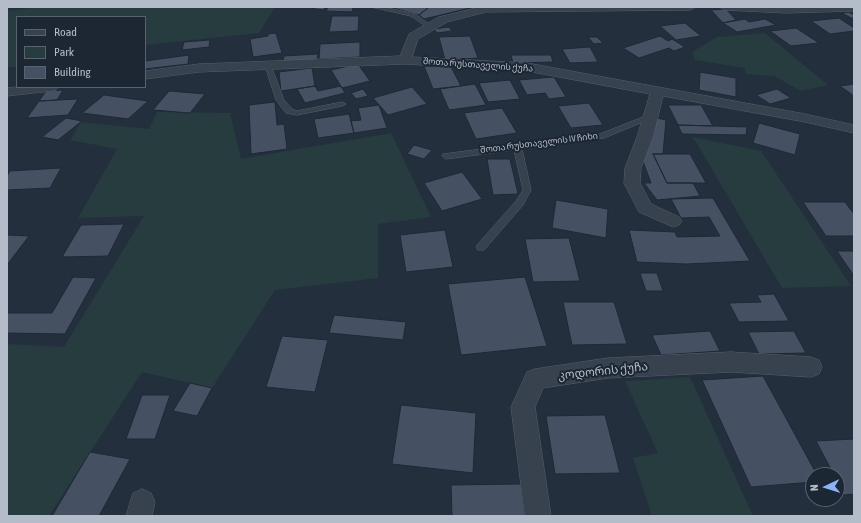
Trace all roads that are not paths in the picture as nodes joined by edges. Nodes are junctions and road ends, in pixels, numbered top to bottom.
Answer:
1 (374, 7) edge
2 (690, 7) edge
3 (725, 7) edge
4 (854, 8) edge
5 (430, 27) junction
6 (405, 60) junction
7 (268, 66) junction
8 (146, 75) edge
9 (42, 88) edge
10 (7, 92) edge
11 (656, 92) junction
12 (342, 104) dead end
13 (651, 117) junction
14 (852, 132) edge
15 (517, 146) junction
16 (446, 156) dead end
17 (673, 221) dead end
18 (481, 247) dead end
19 (811, 367) dead end
20 (538, 516) edge

1 - 5 lane
2 - 5 street
3 - 4 street
5 - 6 street
6 - 7 street, შოთა რუსთაველის ქუჩა
6 - 11 street, შოთა რუსთაველის ქუჩა
7 - 8 street, შოთა რუსთაველის ქუჩა
7 - 12 lane
9 - 10 street
11 - 13 street
11 - 14 street, შოთა რუსთაველის ქუჩა
13 - 15 lane, შოთა რუსთაველის IV ჩიხი
13 - 17 street
15 - 16 lane, შოთა რუსთაველის IV ჩიხი
15 - 18 lane
19 - 20 street, კოდორის ქუჩა

